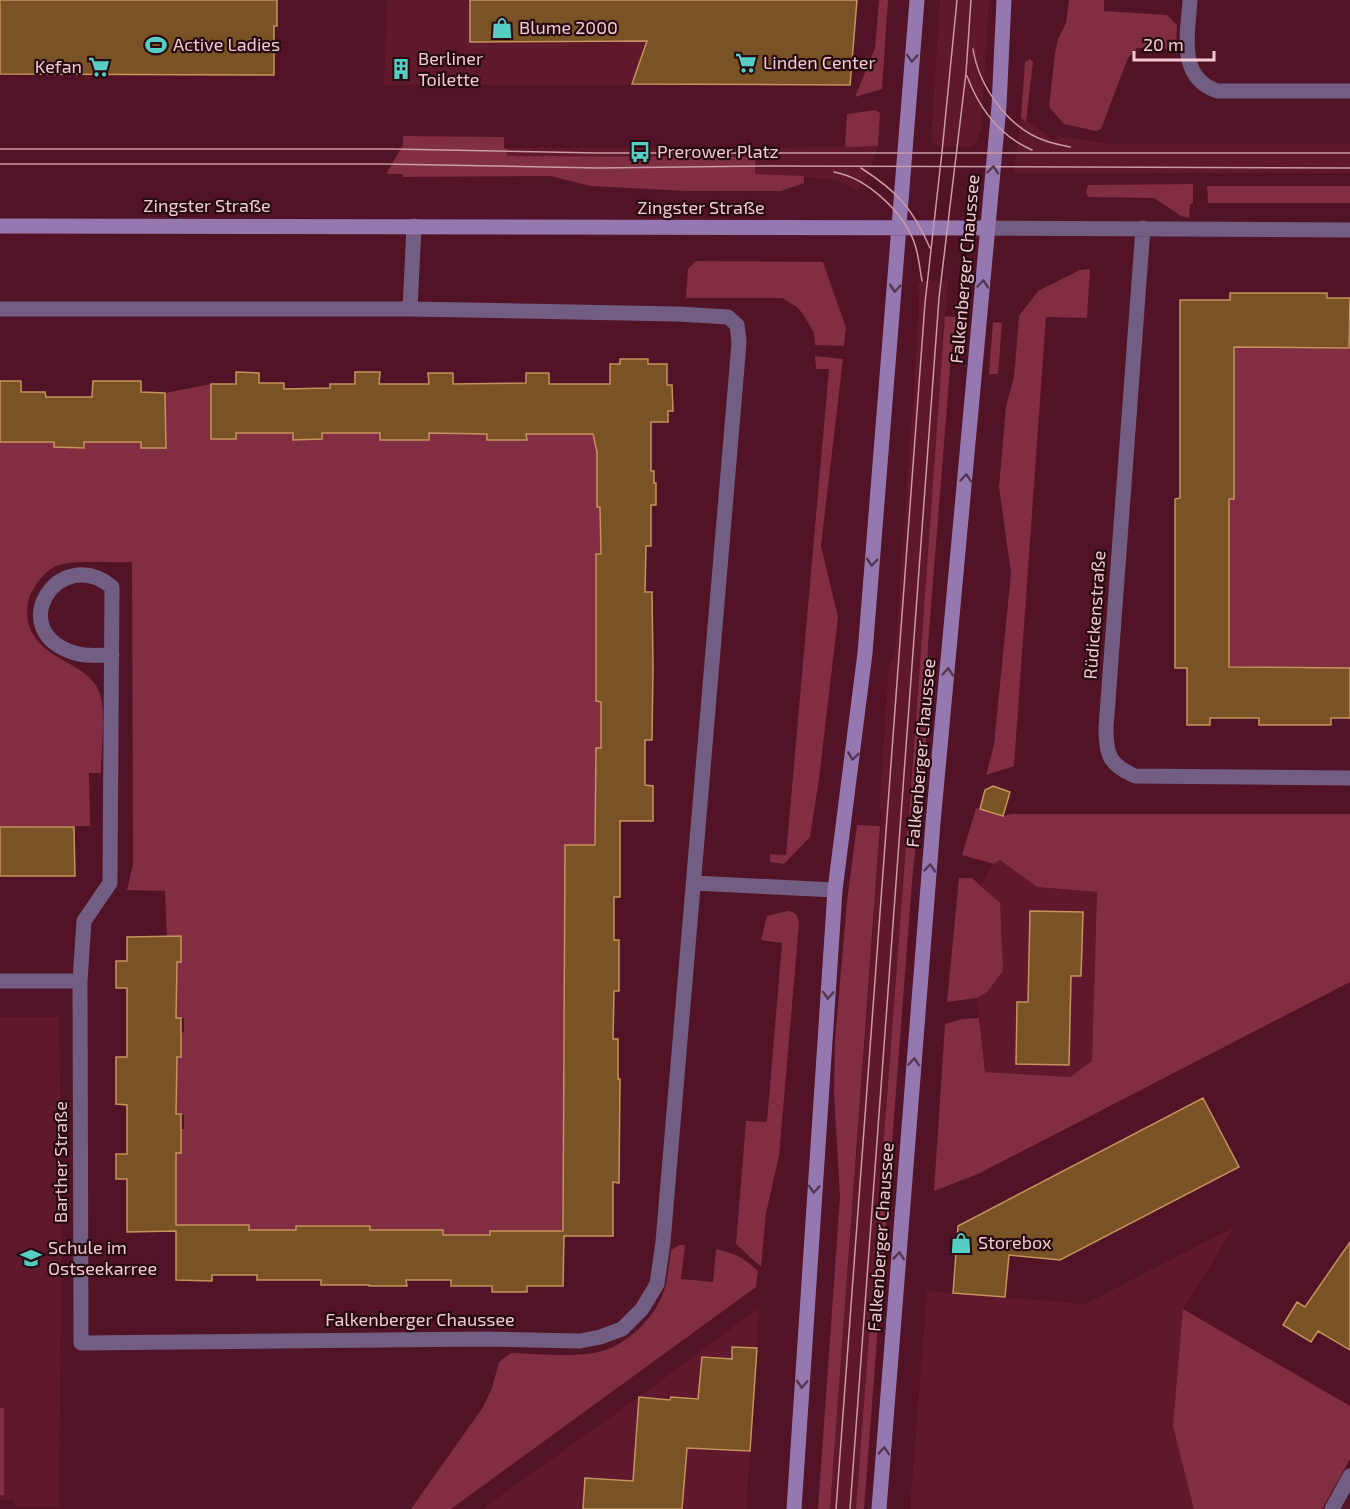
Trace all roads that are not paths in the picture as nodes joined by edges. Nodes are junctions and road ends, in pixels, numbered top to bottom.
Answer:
1 (917, 0) edge
2 (1004, 0) edge
3 (1190, 0) edge
4 (1350, 91) edge
5 (0, 226) edge
6 (414, 226) junction
7 (988, 228) junction
8 (1143, 228) junction
9 (899, 229) junction
10 (1350, 231) edge
11 (0, 309) edge
12 (411, 309) junction
13 (112, 655) junction
14 (1350, 778) edge
15 (694, 883) junction
16 (835, 890) junction
17 (0, 981) edge
18 (80, 981) junction
19 (81, 1343) joint
20 (1350, 1476) edge
21 (794, 1509) edge
22 (879, 1509) edge
23 (1332, 1509) edge

1 -> 9 main road
7 -> 2 main road, Falkenberger Chaussee
3 - 4 street
5 - 6 main road, Zingster Straße
6 - 9 main road, Zingster Straße
6 - 12 street
7 - 8 street
7 - 9 main road, Zingster Straße
22 -> 7 main road, Falkenberger Chaussee
8 - 10 street
8 - 14 street, Rüdickenstraße
9 -> 16 main road
11 - 12 street
12 - 15 street, Falkenberger Chaussee
13 - 13 street, Barther Straße
13 - 18 street, Barther Straße
15 - 16 street
15 - 19 street, Falkenberger Chaussee
16 -> 21 main road
17 - 18 street
18 - 19 street, Barther Straße
20 - 23 street

